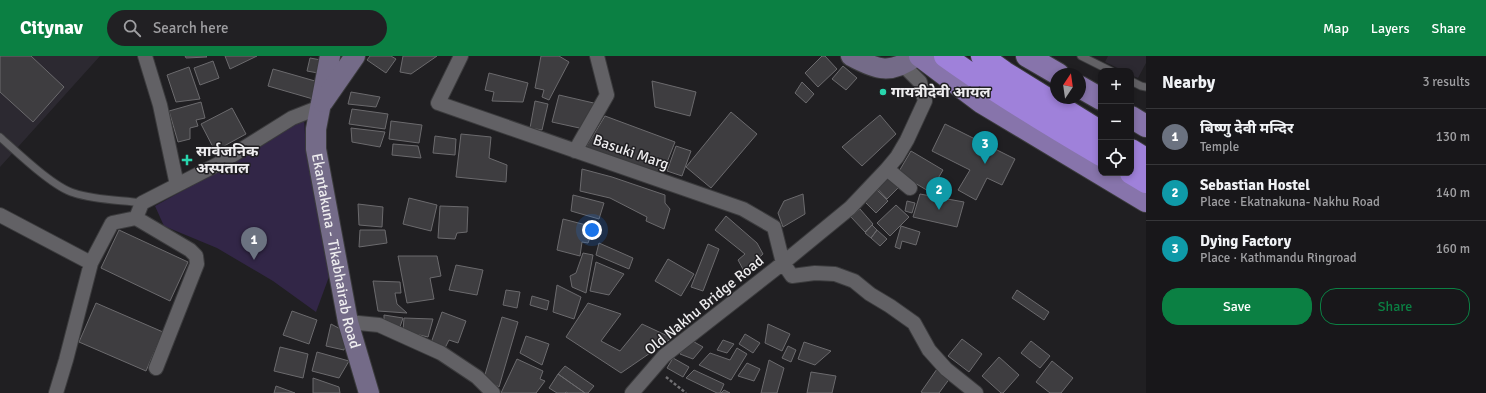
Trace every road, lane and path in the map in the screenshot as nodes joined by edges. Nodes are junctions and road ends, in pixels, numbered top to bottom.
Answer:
1 (144, 56) edge
2 (330, 56) edge
3 (355, 56) edge
4 (461, 56) edge
5 (597, 56) edge
6 (851, 56) edge
7 (946, 56) edge
8 (982, 56) edge
9 (1027, 56) edge
10 (1081, 56) edge
11 (912, 59) edge
12 (1105, 68) edge
13 (1050, 69) edge
14 (1134, 82) edge
15 (1146, 87) edge
16 (1086, 90) edge
17 (1098, 97) edge
18 (320, 107) junction
19 (1134, 119) edge
20 (1146, 126) edge
21 (1098, 130) edge
22 (0, 137) edge
23 (575, 151) junction
24 (1134, 152) edge
25 (1098, 153) edge
26 (1146, 160) edge
27 (887, 169) junction
28 (1134, 175) edge
29 (1146, 182) edge
30 (177, 185) junction
31 (910, 188) dead end
32 (1146, 201) edge
33 (142, 203) junction
34 (0, 215) edge
35 (136, 218) junction
36 (91, 263) junction
37 (783, 263) junction
38 (348, 322) junction
39 (664, 356) junction
40 (156, 368) dead end
41 (56, 393) edge
42 (369, 393) edge
43 (493, 393) edge
44 (632, 393) edge
45 (686, 393) edge
46 (976, 393) edge

1 - 30 street
2 - 18 main road, Ekantakuna - Tikabhairab Road
3 - 18 main road
4 - 23 street, Basuki Marg
5 - 23 street
6 - 11 main road
7 - 25 highway
8 - 21 highway
9 - 13 main road
10 - 12 lane
11 - 27 street, Old Nakhu Bridge Road
11 - 32 main road
14 - 15 lane
16 - 17 main road
18 - 30 street
18 - 38 main road, Ekantakuna - Tikabhairab Road
19 - 20 main road
22 - 33 lane
23 - 37 street, Basuki Marg
24 - 26 highway
27 - 31 street
27 - 37 street, Old Nakhu Bridge Road
28 - 29 highway
30 - 33 street
33 - 35 street
34 - 36 street
35 - 36 street
35 - 40 street
36 - 41 street
37 - 39 street, Old Nakhu Bridge Road
37 - 46 street
38 - 42 main road, Ekantakuna - Tikabhairab Road
38 - 43 street
39 - 44 street, Old Nakhu Bridge Road
39 - 45 path

